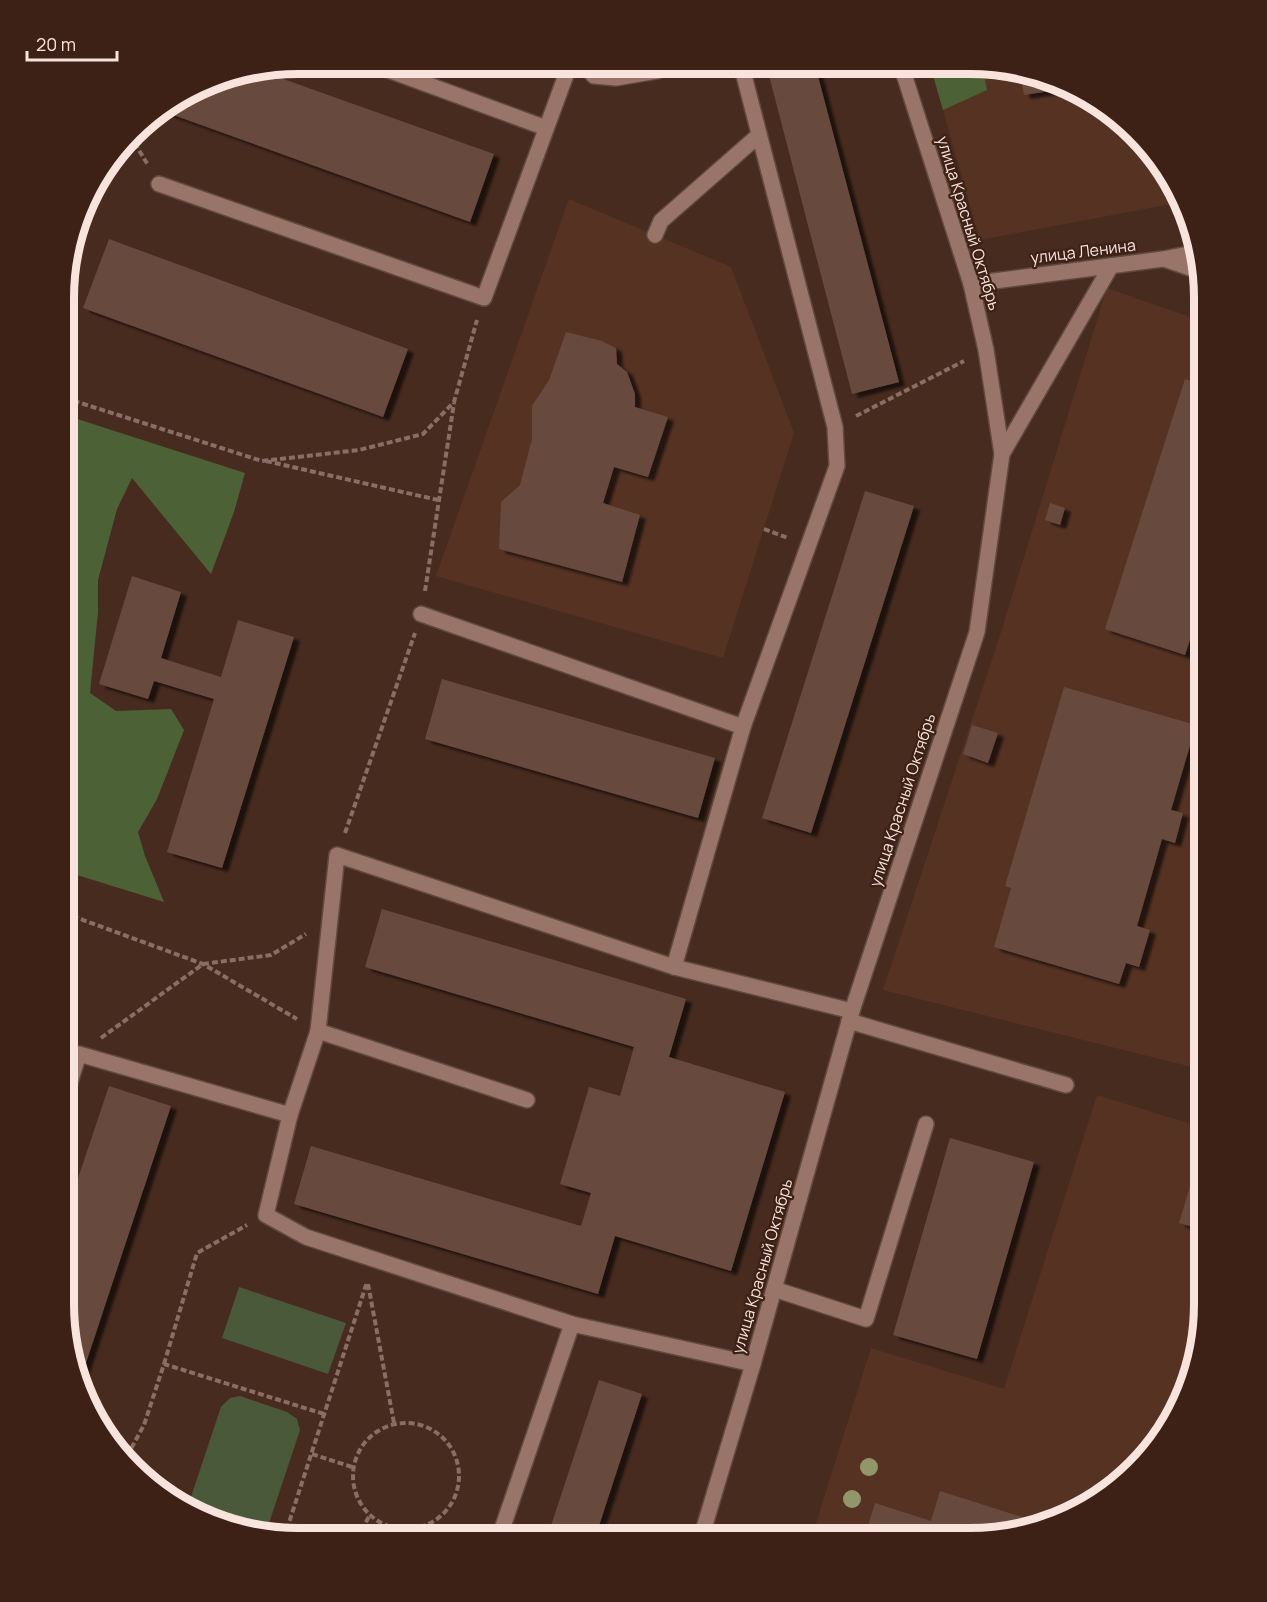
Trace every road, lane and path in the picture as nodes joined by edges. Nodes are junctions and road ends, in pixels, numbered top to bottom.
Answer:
1 (399, 74) edge
2 (566, 74) edge
3 (592, 74) edge
4 (639, 74) edge
5 (744, 74) edge
6 (904, 74) edge
7 (546, 128) junction
8 (759, 135) junction
9 (135, 143) edge
10 (159, 184) joint
11 (655, 235) dead end
12 (1189, 254) edge
13 (1163, 259) junction
14 (1111, 266) junction
15 (1192, 269) edge
16 (972, 284) junction
17 (484, 298) junction
18 (986, 350) junction
19 (74, 401) edge
20 (454, 402) junction
21 (834, 427) junction
22 (1002, 454) junction
23 (262, 460) junction
24 (438, 500) junction
25 (421, 614) junction
26 (743, 727) junction
27 (337, 855) junction
28 (74, 917) edge
29 (330, 920) junction
30 (203, 964) junction
31 (674, 967) junction
32 (850, 1016) junction
33 (318, 1031) junction
34 (80, 1054) junction
35 (74, 1072) edge
36 (1066, 1085) dead end
37 (527, 1100) dead end
38 (290, 1115) junction
39 (926, 1124) dead end
40 (266, 1215) junction
41 (359, 1275) dead end
42 (368, 1281) junction
43 (774, 1289) junction
44 (572, 1324) junction
45 (164, 1364) junction
46 (753, 1364) junction
47 (324, 1414) junction
48 (394, 1424) junction
49 (129, 1452) edge
50 (312, 1454) junction
51 (352, 1467) junction
52 (370, 1515) junction
53 (287, 1528) edge
54 (363, 1528) edge
55 (392, 1528) edge
56 (420, 1528) edge
57 (503, 1528) edge
58 (704, 1528) edge

1 - 7 street
2 - 7 street
3 - 4 street
5 - 8 street
6 - 16 street, улица Красный Октябрь
7 - 17 street
8 - 11 street
8 - 21 street
9 - 10 path
10 - 17 street
12 - 13 street, улица Ленина
13 - 14 street, улица Ленина
13 - 15 street
14 - 16 street, улица Ленина
14 - 22 street
16 - 18 street, улица Красный Октябрь
17 - 20 path
18 - 21 path
18 - 22 street, улица Красный Октябрь
19 - 23 path
20 - 23 path
20 - 24 path
21 - 26 street
22 - 32 street, улица Красный Октябрь
23 - 24 path
24 - 25 path
25 - 26 street
25 - 27 path
26 - 31 street
27 - 29 street
27 - 31 street
28 - 30 path
29 - 30 path
29 - 33 street
30 - 33 path
30 - 34 path
31 - 32 street
32 - 36 street
32 - 43 street, улица Красный Октябрь
33 - 37 street
33 - 38 street
34 - 35 street
34 - 38 street
38 - 40 street
39 - 43 street
40 - 44 street
40 - 45 path
41 - 42 path
42 - 47 path
42 - 48 path
43 - 46 street, улица Красный Октябрь
44 - 46 street
44 - 57 street
45 - 47 path
45 - 49 path
46 - 58 street, улица Красный Октябрь
47 - 50 path
48 - 51 path
48 - 56 path
50 - 51 path
50 - 53 path
51 - 52 path
52 - 54 path
52 - 55 path

